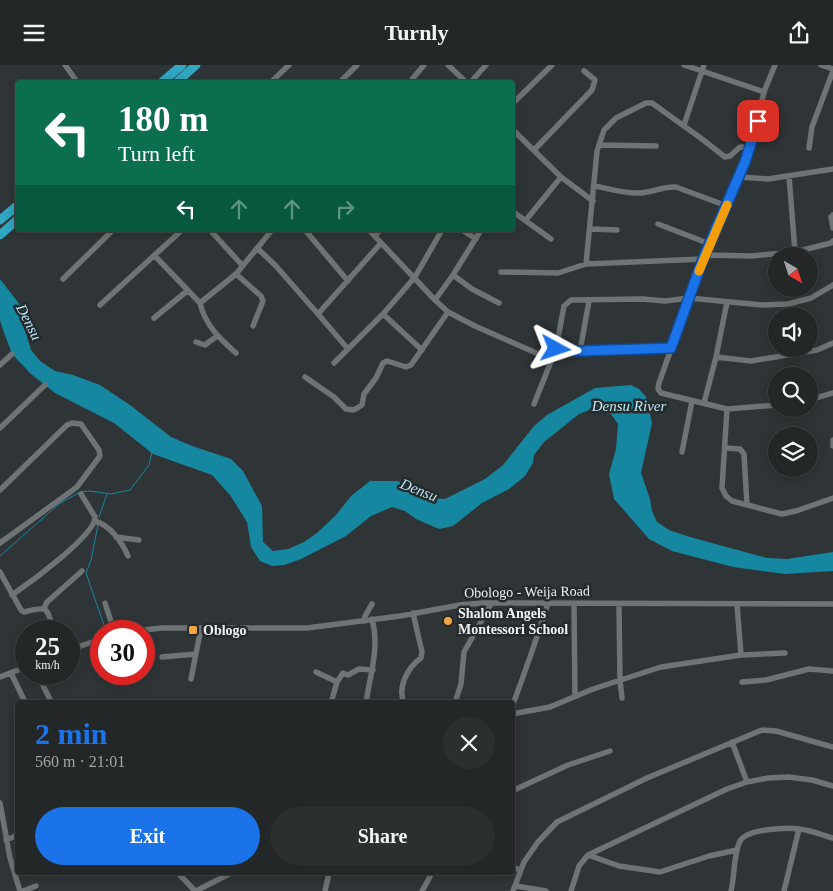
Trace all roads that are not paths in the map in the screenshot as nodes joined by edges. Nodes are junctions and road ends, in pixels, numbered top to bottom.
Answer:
1 (65, 65) edge
2 (182, 65) edge
3 (196, 65) edge
4 (289, 65) edge
5 (357, 65) edge
6 (424, 65) edge
7 (448, 65) edge
8 (486, 65) edge
9 (552, 65) edge
10 (684, 65) edge
11 (704, 65) edge
12 (775, 65) edge
13 (822, 65) edge
14 (833, 70) edge
15 (584, 71) dead end
16 (702, 73) junction
17 (76, 80) edge
18 (164, 80) edge
19 (179, 80) edge
20 (273, 80) edge
21 (342, 80) edge
22 (411, 80) edge
23 (465, 80) edge
24 (471, 80) edge
25 (764, 92) junction
26 (515, 101) edge
27 (684, 125) junction
28 (515, 132) edge
29 (599, 145) junction
30 (656, 146) dead end
31 (751, 147) junction
32 (809, 148) dead end
33 (534, 150) junction
34 (833, 169) edge
35 (789, 176) junction
36 (561, 177) junction
37 (740, 177) junction
38 (594, 186) junction
39 (593, 201) junction
40 (727, 206) junction
41 (15, 208) edge
42 (515, 213) edge
43 (833, 215) edge
44 (526, 220) junction
45 (0, 221) edge
46 (15, 222) edge
47 (658, 224) dead end
48 (590, 229) junction
49 (833, 229) edge
50 (617, 230) dead end
51 (111, 232) edge
52 (180, 232) edge
53 (212, 232) edge
54 (270, 232) edge
55 (308, 232) edge
56 (371, 232) edge
57 (378, 232) edge
58 (441, 232) edge
59 (465, 232) edge
60 (480, 232) edge
61 (0, 235) edge
62 (375, 236) junction
63 (476, 239) junction
64 (551, 239) dead end
65 (833, 241) edge
66 (381, 243) junction
67 (710, 244) junction
68 (796, 247) edge
69 (815, 247) edge
70 (257, 248) junction
71 (768, 254) edge
72 (155, 256) junction
73 (704, 257) junction
74 (242, 265) junction
75 (586, 265) junction
76 (501, 272) dead end
77 (236, 274) junction
78 (453, 275) junction
79 (415, 277) junction
80 (63, 279) dead end
81 (348, 281) junction
82 (833, 285) edge
83 (187, 291) junction
84 (689, 298) junction
85 (434, 300) junction
86 (589, 301) junction
87 (727, 302) junction
88 (200, 303) junction
89 (499, 303) dead end
90 (100, 305) dead end
91 (448, 312) junction
92 (318, 314) junction
93 (383, 314) junction
94 (154, 318) dead end
95 (253, 326) dead end
96 (217, 336) junction
97 (196, 342) dead end
98 (833, 343) edge
99 (671, 348) junction
100 (348, 349) junction
101 (556, 349) junction
102 (422, 350) junction
103 (580, 351) junction
104 (236, 353) dead end
105 (12, 354) dead end
106 (716, 357) junction
107 (552, 360) junction
108 (334, 363) dead end
109 (0, 365) edge
110 (306, 377) dead end
111 (45, 385) dead end
112 (833, 393) edge
113 (818, 397) edge
114 (692, 401) junction
115 (704, 403) junction
116 (534, 404) dead end
117 (768, 406) edge
118 (727, 409) junction
119 (0, 429) edge
120 (833, 440) edge
121 (833, 447) edge
122 (725, 448) junction
123 (682, 452) dead end
124 (0, 480) edge
125 (5, 485) junction
126 (0, 490) edge
127 (81, 494) dead end
128 (833, 498) edge
129 (747, 505) junction
130 (95, 521) junction
131 (116, 537) junction
132 (139, 540) dead end
133 (0, 543) edge
134 (128, 556) dead end
135 (82, 571) dead end
136 (0, 572) edge
137 (12, 595) junction
138 (105, 603) dead end
139 (548, 603) junction
140 (491, 604) junction
141 (574, 604) junction
142 (736, 604) junction
143 (833, 604) edge
144 (372, 605) dead end
145 (619, 605) junction
146 (44, 608) junction
147 (413, 613) junction
148 (372, 619) junction
149 (50, 620) edge
150 (110, 620) edge
151 (364, 621) junction
152 (201, 628) junction
153 (155, 629) edge
154 (785, 653) dead end
155 (196, 654) junction
156 (741, 655) junction
157 (162, 657) dead end
158 (373, 669) junction
159 (15, 671) edge
160 (833, 671) edge
161 (316, 672) dead end
162 (11, 673) junction
163 (0, 677) edge
164 (191, 679) dead end
165 (620, 681) junction
166 (337, 682) junction
167 (742, 682) dead end
168 (43, 685) edge
169 (576, 696) junction
170 (622, 698) dead end
171 (24, 700) edge
172 (50, 700) edge
173 (332, 700) edge
174 (367, 700) edge
175 (403, 700) edge
176 (456, 700) edge
177 (514, 700) edge
178 (515, 713) edge
179 (732, 742) junction
180 (833, 747) edge
181 (610, 751) dead end
182 (748, 783) junction
183 (833, 786) edge
184 (515, 790) edge
185 (0, 803) edge
186 (799, 829) junction
187 (15, 836) edge
188 (833, 838) edge
189 (6, 840) junction
190 (737, 850) junction
191 (588, 855) junction
192 (515, 868) edge
193 (520, 870) junction
194 (15, 872) edge
195 (16, 875) edge
196 (180, 875) edge
197 (227, 875) edge
198 (329, 875) edge
199 (431, 875) edge
200 (36, 886) dead end
201 (515, 889) edge
202 (22, 891) edge
203 (195, 891) edge
204 (325, 891) edge
205 (422, 891) edge
206 (546, 891) edge
207 (571, 891) edge
208 (731, 891) edge
209 (784, 891) edge

1 - 17 street
2 - 18 highway
3 - 19 highway
4 - 20 street
5 - 21 street
6 - 22 street
7 - 23 street
8 - 24 street
9 - 26 street
10 - 16 street
11 - 16 street
12 - 25 street
13 - 14 street
14 - 32 street
15 - 33 street
16 - 25 street
16 - 27 street
25 - 31 street
27 - 29 street
27 - 31 street
28 - 33 street
29 - 30 street
29 - 38 street
31 - 37 street
33 - 36 street
34 - 35 street
35 - 37 street
35 - 68 street
36 - 39 street
36 - 44 street
37 - 40 street
38 - 39 street
38 - 40 street
39 - 48 street
40 - 67 street
41 - 45 highway
42 - 44 street
43 - 49 street
44 - 64 street
46 - 61 highway
47 - 67 street
48 - 50 street
48 - 75 street
51 - 80 street
52 - 72 street
53 - 74 street
54 - 70 street
55 - 81 street
56 - 62 street
57 - 62 street
58 - 79 street
59 - 63 street
60 - 63 street
62 - 66 street
63 - 78 street
65 - 69 street
66 - 79 street
66 - 81 street
67 - 73 street
70 - 74 street
70 - 92 street
71 - 73 street
72 - 83 street
72 - 90 street
73 - 75 street
73 - 84 street
74 - 77 street
75 - 76 street
77 - 88 street
77 - 95 street
78 - 85 street
78 - 89 street
79 - 85 street
79 - 93 street
81 - 92 street
82 - 87 street
83 - 88 street
83 - 94 street
84 - 86 street
84 - 87 street
84 - 99 street
85 - 91 street
86 - 101 street
86 - 103 street
87 - 106 street
88 - 96 street
91 - 102 street
91 - 107 street
92 - 100 street
93 - 100 street
93 - 102 street
96 - 97 street
96 - 104 street
98 - 106 street
99 - 103 street
99 - 114 street
100 - 108 street
101 - 103 street
101 - 107 street
102 - 110 street
105 - 109 street
106 - 115 street
107 - 116 street
111 - 119 street
112 - 113 street
114 - 115 street
114 - 123 street
115 - 118 street
117 - 118 street
118 - 122 street
120 - 121 street
122 - 129 street
122 - 129 street
124 - 125 street
125 - 126 street
125 - 133 street
127 - 130 street
128 - 129 street
130 - 131 street
130 - 137 street
131 - 132 street
131 - 134 street
135 - 146 street
136 - 137 street
137 - 146 street
138 - 150 street
139 - 140 street, Obologo - Weija Road
139 - 141 street, Obologo - Weija Road
139 - 177 street
140 - 147 street, Obologo - Weija Road
140 - 176 street
141 - 145 street, Obologo - Weija Road
141 - 169 street
142 - 143 street, Obologo - Weija Road
142 - 145 street, Obologo - Weija Road
142 - 156 street
144 - 151 street
145 - 165 street
146 - 149 street
147 - 148 street, Obologo - Weija Road
147 - 175 street
148 - 151 street, Obologo - Weija Road
148 - 158 street
151 - 152 street, Obologo - Weija Road
152 - 153 street, Obologo - Weija Road
152 - 155 street
154 - 156 street
155 - 157 street
155 - 164 street
156 - 165 street
158 - 166 street
158 - 174 street
159 - 162 street
160 - 167 street
161 - 166 street
162 - 163 street
162 - 171 street
165 - 169 street
165 - 170 street
166 - 173 street
168 - 172 street
169 - 178 street
179 - 180 street
179 - 182 street
179 - 193 street
181 - 184 street
182 - 183 street
182 - 191 street
185 - 189 street
186 - 188 street
186 - 190 street
186 - 209 street
187 - 189 street
189 - 194 street
190 - 191 street
190 - 208 street
191 - 207 street
192 - 193 street
193 - 201 street
195 - 202 street
196 - 203 street
197 - 203 street
198 - 204 street
199 - 205 street
200 - 202 street
201 - 206 street

